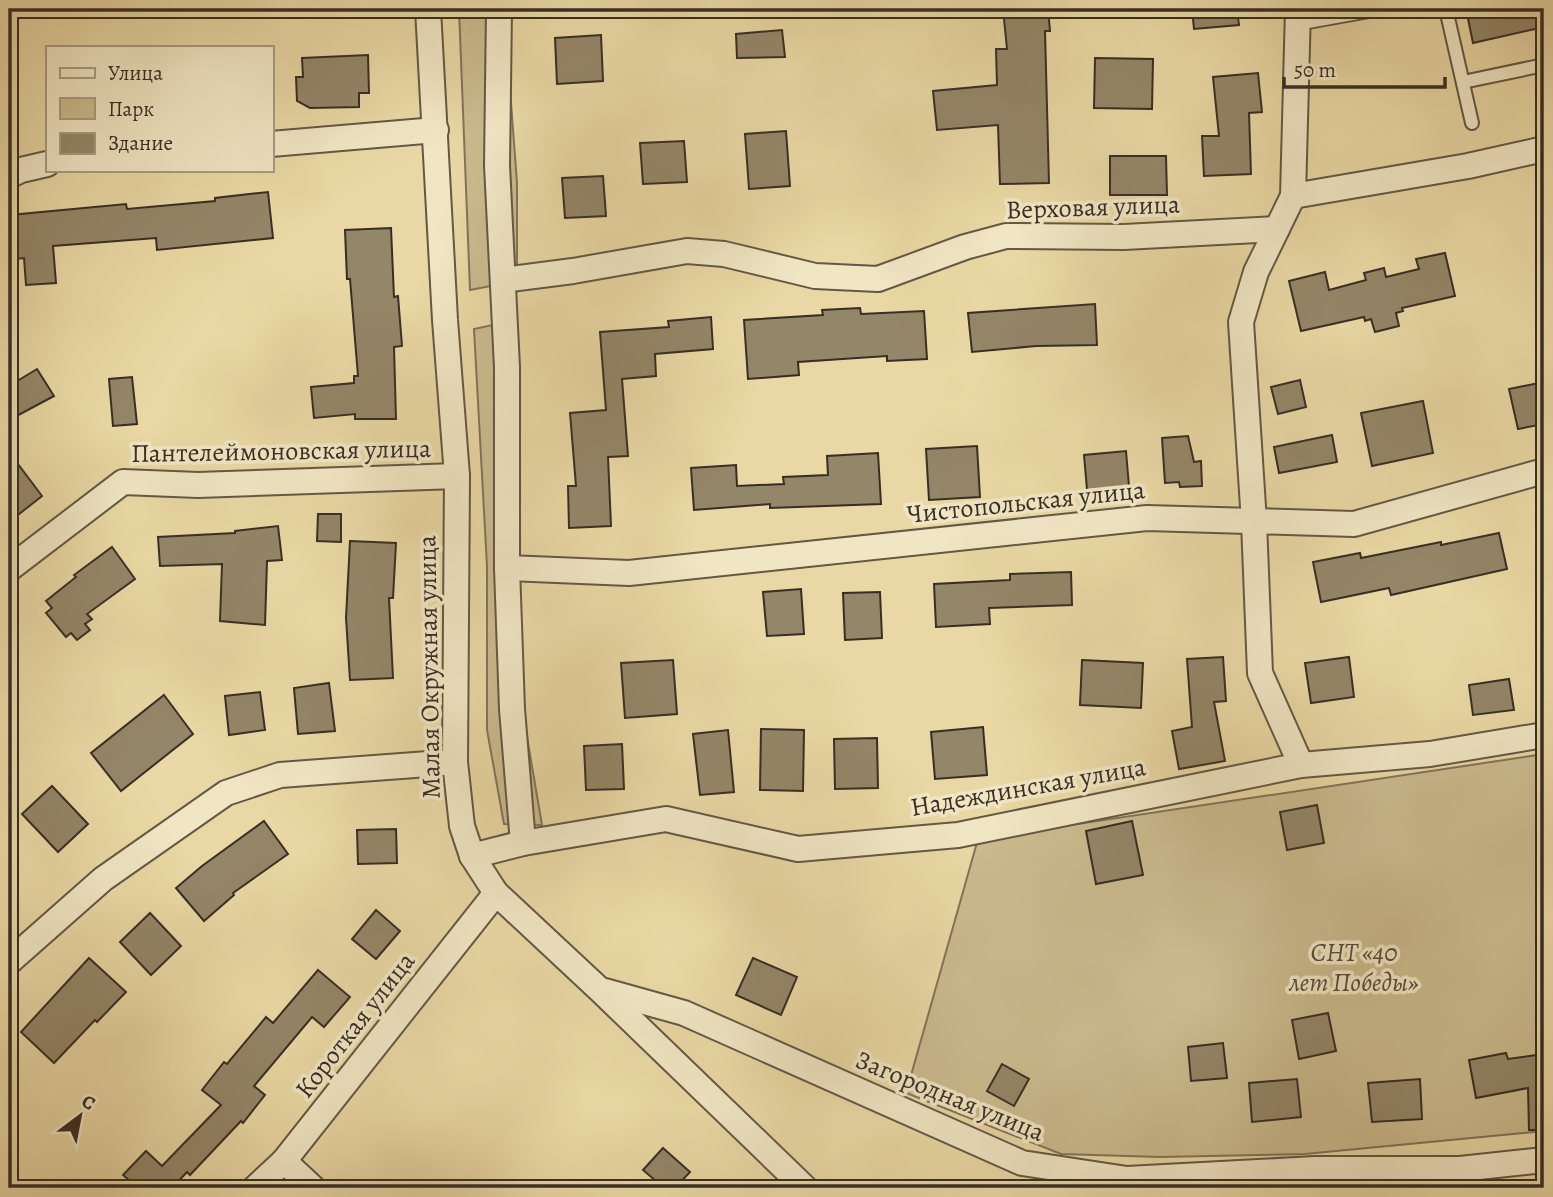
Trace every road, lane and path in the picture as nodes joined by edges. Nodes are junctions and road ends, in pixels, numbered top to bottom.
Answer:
1 (428, 9) edge
2 (499, 9) edge
3 (1380, 9) edge
4 (1446, 9) edge
5 (1297, 17) edge
6 (1544, 65) edge
7 (1463, 82) junction
8 (1472, 122) dead end
9 (436, 130) junction
10 (273, 144) edge
11 (1544, 149) edge
12 (46, 164) edge
13 (9, 176) edge
14 (1293, 196) junction
15 (1277, 229) junction
16 (503, 280) junction
17 (1544, 471) edge
18 (457, 476) junction
19 (1254, 522) junction
20 (507, 568) junction
21 (9, 569) edge
22 (1544, 735) edge
23 (455, 762) junction
24 (1301, 765) junction
25 (523, 843) junction
26 (472, 856) junction
27 (496, 893) junction
28 (9, 962) edge
29 (600, 990) junction
30 (1544, 1160) edge
31 (284, 1161) junction
32 (1315, 1168) junction
33 (255, 1188) edge
34 (313, 1188) edge
35 (805, 1188) edge
36 (1333, 1188) edge

1 - 9 street, Малая Окружная улица
2 - 16 street
3 - 5 lane
4 - 7 lane
5 - 14 street
6 - 7 lane
7 - 8 lane
9 - 10 street
9 - 18 street, Малая Окружная улица
11 - 14 street
12 - 13 street
14 - 15 street
15 - 16 street, Верховая улица
15 - 19 street
16 - 20 street
17 - 19 street, Чистопольская улица
18 - 21 street, Пантелеймоновская улица
18 - 23 street, Малая Окружная улица
19 - 20 street, Чистопольская улица
19 - 24 street
20 - 25 street
22 - 24 street, Надеждинская улица
23 - 26 street, Малая Окружная улица
23 - 28 street
24 - 25 street, Надеждинская улица
25 - 26 street, Надеждинская улица
26 - 27 street, Малая Окружная улица
27 - 29 street, Малая Окружная улица
27 - 31 street, Короткая улица
29 - 32 street, Загородная улица
29 - 35 street, Малая Окружная улица
30 - 32 street, Загородная улица
31 - 33 street, Короткая улица
31 - 34 street
32 - 36 lane

